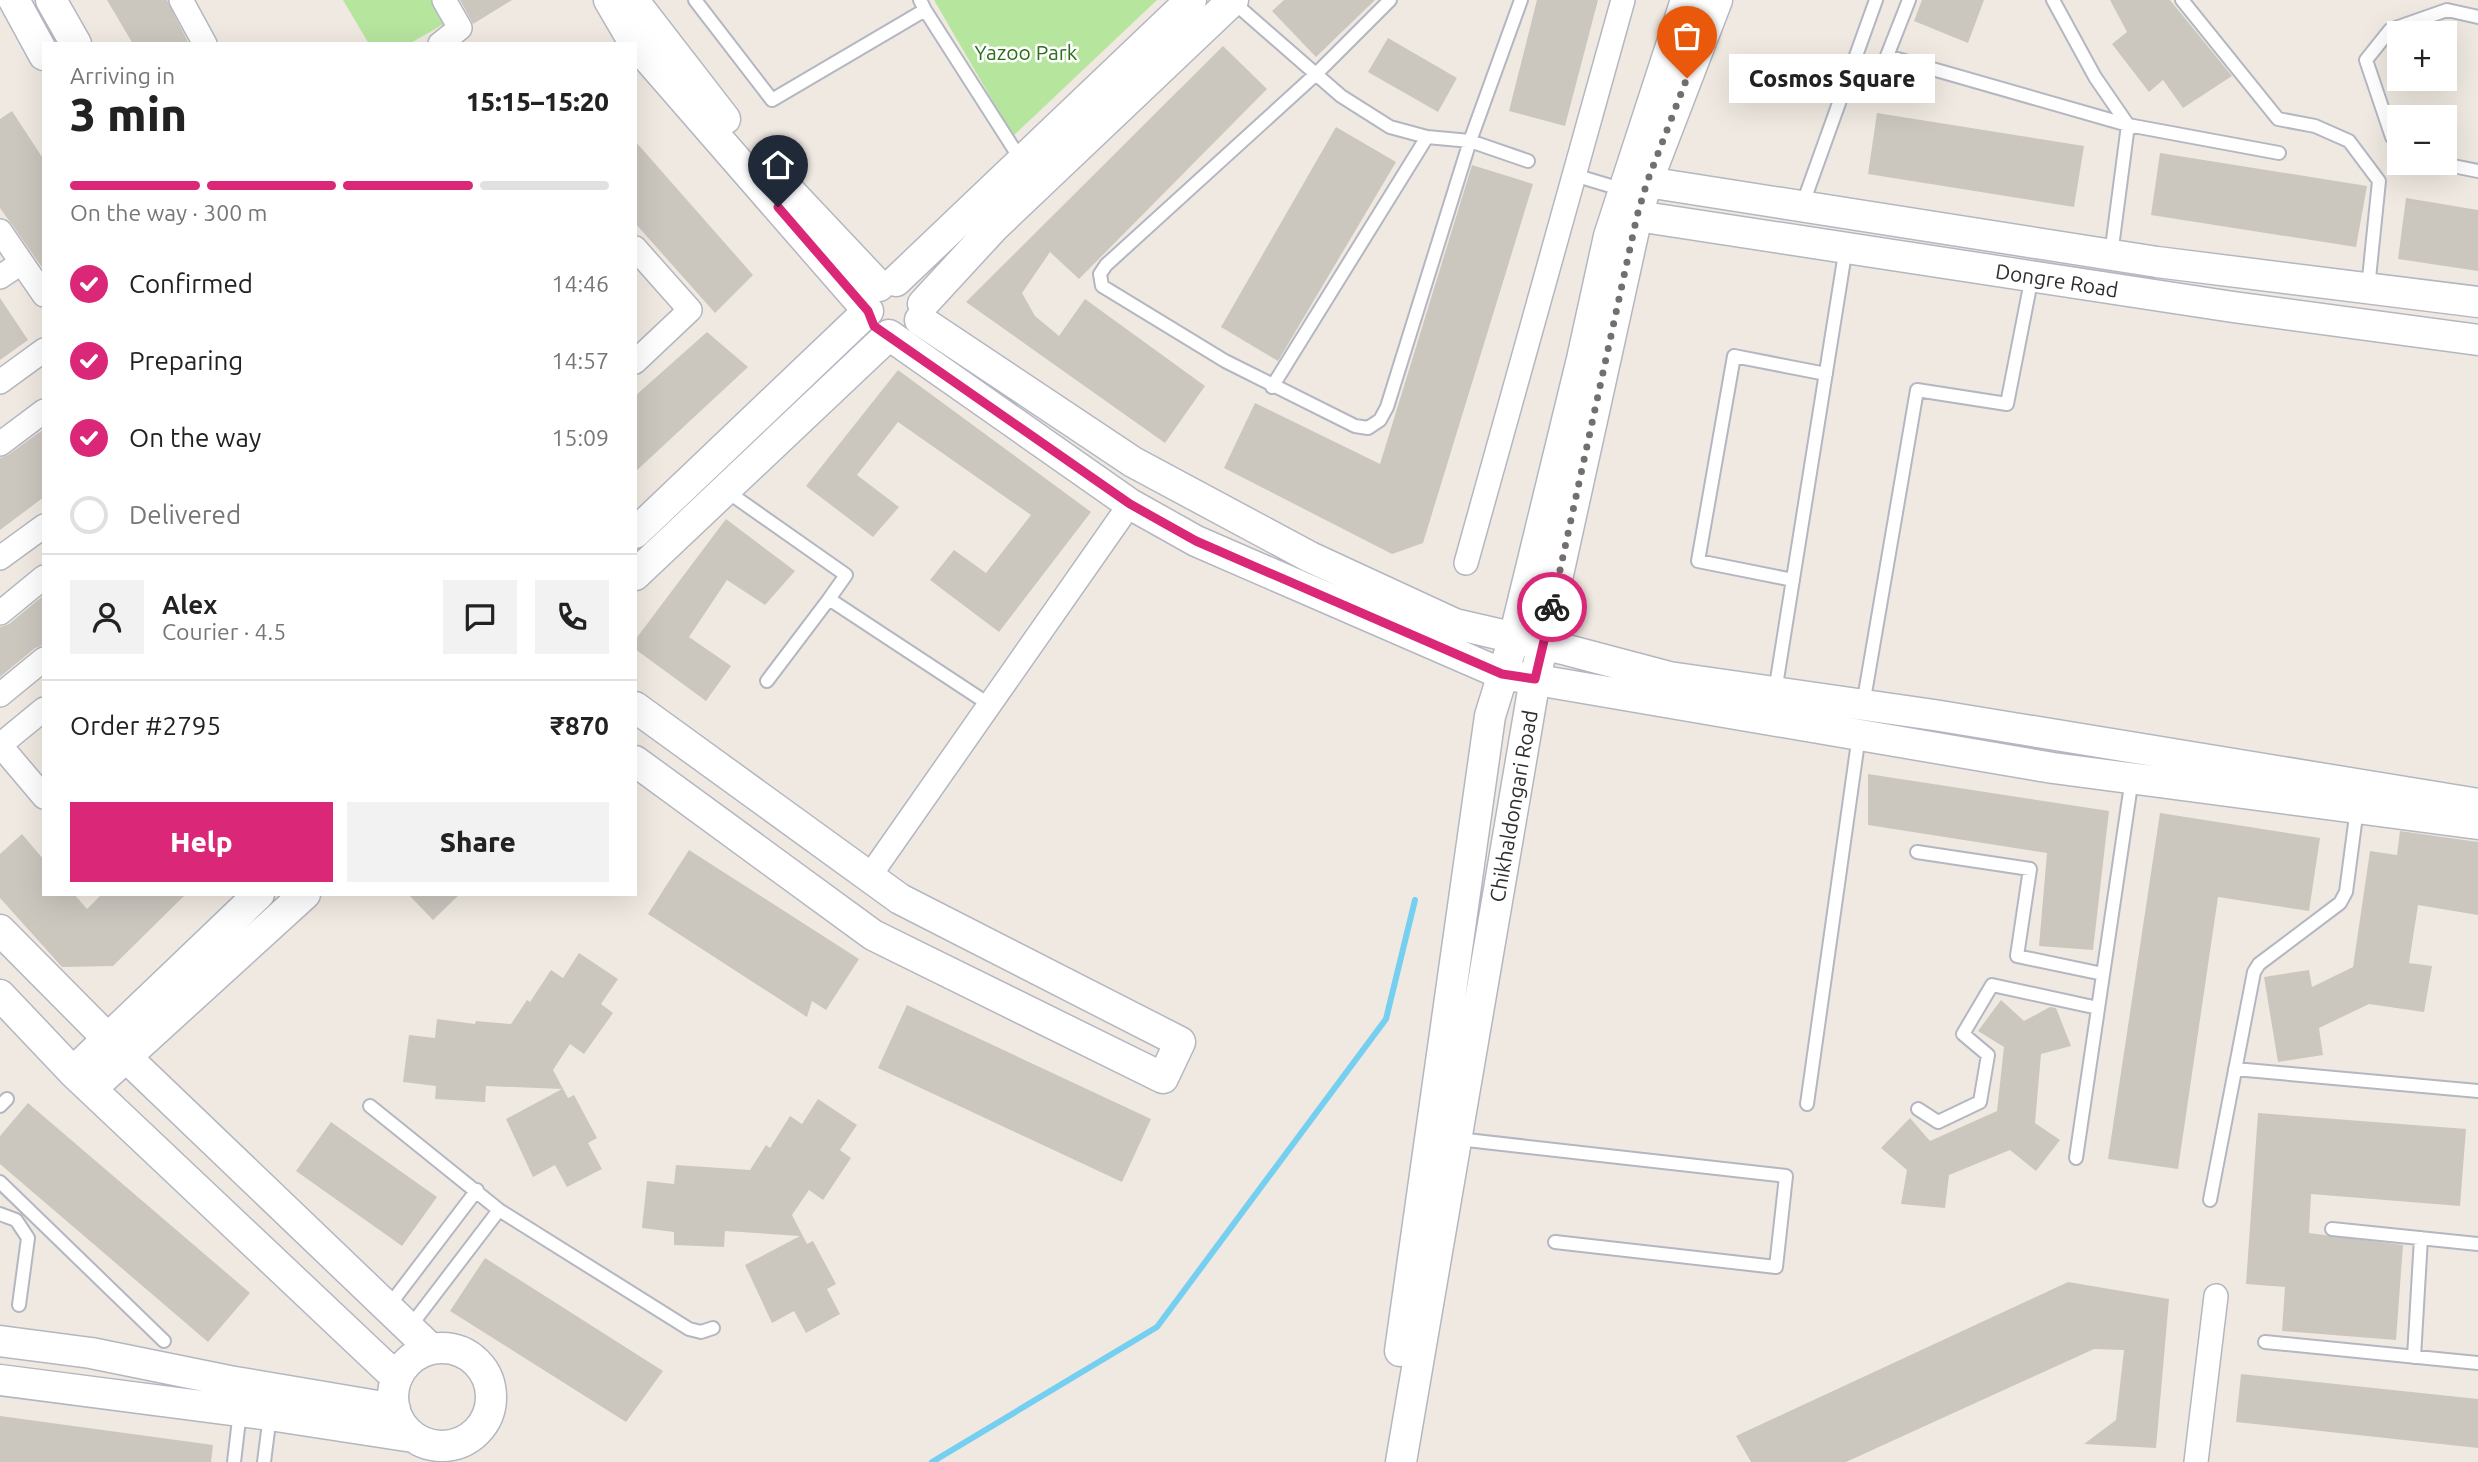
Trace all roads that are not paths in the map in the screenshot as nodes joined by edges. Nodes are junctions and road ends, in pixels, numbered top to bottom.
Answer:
1 (14, 0) edge
2 (51, 0) edge
3 (181, 0) edge
4 (444, 0) edge
5 (609, 0) edge
6 (633, 0) edge
7 (695, 0) edge
8 (1191, 0) edge
9 (1232, 0) edge
10 (1390, 0) edge
11 (1521, 0) edge
12 (1623, 0) edge
13 (1686, 0) edge
14 (1717, 0) edge
15 (1876, 0) edge
16 (1909, 0) edge
17 (2053, 0) edge
18 (2182, 0) edge
19 (923, 5) edge
20 (2478, 17) edge
21 (75, 42) edge
22 (204, 42) edge
23 (442, 42) edge
24 (631, 42) edge
25 (637, 48) edge
26 (42, 51) edge
27 (1316, 75) junction
28 (2387, 122) edge
29 (2128, 125) junction
30 (1427, 137) junction
31 (1470, 141) junction
32 (2279, 153) dead end
33 (1022, 161) junction
34 (1528, 161) dead end
35 (2457, 167) edge
36 (2478, 171) edge
37 (1574, 175) junction
38 (1636, 196) junction
39 (1802, 206) junction
40 (0, 231) edge
41 (1846, 247) junction
42 (637, 250) edge
43 (2111, 255) junction
44 (21, 263) junction
45 (2032, 276) junction
46 (0, 278) edge
47 (2368, 288) junction
48 (42, 292) edge
49 (881, 292) junction
50 (2478, 302) edge
51 (921, 312) junction
52 (889, 335) junction
53 (2478, 341) edge
54 (42, 351) edge
55 (637, 360) edge
56 (1826, 374) junction
57 (0, 382) edge
58 (1272, 387) junction
59 (42, 412) edge
60 (0, 444) edge
61 (725, 490) junction
62 (1130, 504) junction
63 (42, 527) edge
64 (637, 531) edge
65 (0, 558) edge
66 (1466, 563) dead end
67 (637, 573) edge
68 (42, 579) edge
69 (1793, 580) junction
70 (829, 599) junction
71 (0, 613) edge
72 (1514, 638) junction
73 (1544, 645) junction
74 (42, 661) edge
75 (1502, 674) junction
76 (1535, 679) junction
77 (767, 681) dead end
78 (1775, 692) junction
79 (0, 695) edge
80 (990, 705) junction
81 (1863, 705) junction
82 (637, 708) edge
83 (42, 711) edge
84 (1859, 735) junction
85 (0, 745) edge
86 (637, 762) edge
87 (2132, 778) junction
88 (42, 795) edge
89 (2478, 804) edge
90 (2357, 808) junction
91 (2478, 824) edge
92 (1917, 852) dead end
93 (869, 877) junction
94 (257, 896) edge
95 (303, 896) edge
96 (0, 930) edge
97 (2103, 974) junction
98 (0, 995) edge
99 (2098, 1008) junction
100 (117, 1048) junction
101 (2235, 1069) junction
102 (82, 1080) junction
103 (2478, 1091) edge
104 (1807, 1104) dead end
105 (370, 1106) dead end
106 (1919, 1108) dead end
107 (1458, 1139) junction
108 (2076, 1158) dead end
109 (0, 1182) edge
110 (477, 1190) junction
111 (2210, 1200) dead end
112 (499, 1210) junction
113 (0, 1214) edge
114 (2332, 1229) dead end
115 (2421, 1238) junction
116 (1555, 1242) dead end
117 (2478, 1244) edge
118 (2217, 1296) dead end
119 (19, 1305) dead end
120 (388, 1308) junction
121 (409, 1328) junction
122 (713, 1328) dead end
123 (0, 1341) edge
124 (164, 1342) dead end
125 (2265, 1342) dead end
126 (431, 1349) junction
127 (2413, 1357) junction
128 (2478, 1363) edge
129 (397, 1378) junction
130 (0, 1380) edge
131 (395, 1409) junction
132 (240, 1411) junction
133 (270, 1415) junction
134 (413, 1437) junction
135 (234, 1462) edge
136 (264, 1462) edge
137 (1381, 1462) edge
138 (1401, 1462) edge
139 (2196, 1462) edge

1 - 26 street
2 - 21 street
3 - 22 street
4 - 23 street
5 - 24 street
6 - 49 street
7 - 19 lane
8 - 33 street
9 - 27 lane
9 - 51 street
10 - 27 lane
11 - 31 lane
12 - 37 street
13 - 38 street, Chikhaldongari Road
14 - 38 street, Chikhaldongari Road
15 - 39 lane
16 - 29 lane
17 - 29 lane
18 - 47 lane
19 - 33 lane
20 - 28 lane
25 - 49 street
27 - 30 lane
27 - 58 lane
29 - 32 lane
29 - 43 lane
30 - 31 lane
30 - 58 lane
31 - 34 lane
31 - 58 lane
33 - 49 street
35 - 36 lane
37 - 38 lane
37 - 66 street
38 - 39 street, Dongre Road
38 - 41 street, Dongre Road
38 - 72 street, Chikhaldongari Road
38 - 73 street, Chikhaldongari Road
39 - 43 street, Dongre Road
40 - 44 street
41 - 45 street, Dongre Road
41 - 56 lane
42 - 55 street
43 - 47 street, Dongre Road
44 - 46 street
44 - 48 street
45 - 53 street, Dongre Road
45 - 81 lane
47 - 50 street, Dongre Road
49 - 51 street
49 - 52 street
49 - 64 street
51 - 52 street
51 - 72 street
52 - 61 street
52 - 62 street
54 - 57 street
56 - 69 lane
56 - 69 lane
59 - 60 street
61 - 67 street
61 - 70 lane
62 - 75 street
62 - 80 street
63 - 65 street
68 - 71 street
69 - 78 lane
70 - 77 lane
70 - 80 lane
72 - 73 street
72 - 75 street, Chikhaldongari Road
73 - 76 street, Chikhaldongari Road
73 - 78 street
74 - 79 street
75 - 76 street
75 - 137 street, Chikhaldongari Road
76 - 84 street
76 - 107 street, Chikhaldongari Road
78 - 81 street
80 - 93 street
81 - 89 street
82 - 93 street
83 - 85 street
84 - 87 street
84 - 104 lane
85 - 88 street
86 - 93 street
87 - 90 street
87 - 97 lane
90 - 91 street
90 - 101 lane
92 - 97 lane
94 - 100 street
95 - 100 street
96 - 100 street
97 - 99 lane
98 - 102 street
99 - 106 lane
99 - 108 lane
100 - 102 street
100 - 120 street
101 - 103 lane
101 - 111 lane
102 - 129 street
105 - 110 lane
107 - 116 lane
107 - 138 street, Chikhaldongari Road
109 - 124 lane
110 - 112 lane
110 - 120 lane
112 - 121 lane
112 - 122 lane
113 - 119 lane
114 - 115 lane
115 - 117 lane
115 - 127 lane
118 - 139 street
120 - 121 street
121 - 126 street
123 - 131 street
125 - 127 lane
126 - 129 street
126 - 134 street
127 - 128 lane
129 - 131 street
130 - 132 street
131 - 134 street
132 - 133 street
132 - 135 lane
133 - 134 street
133 - 136 lane

